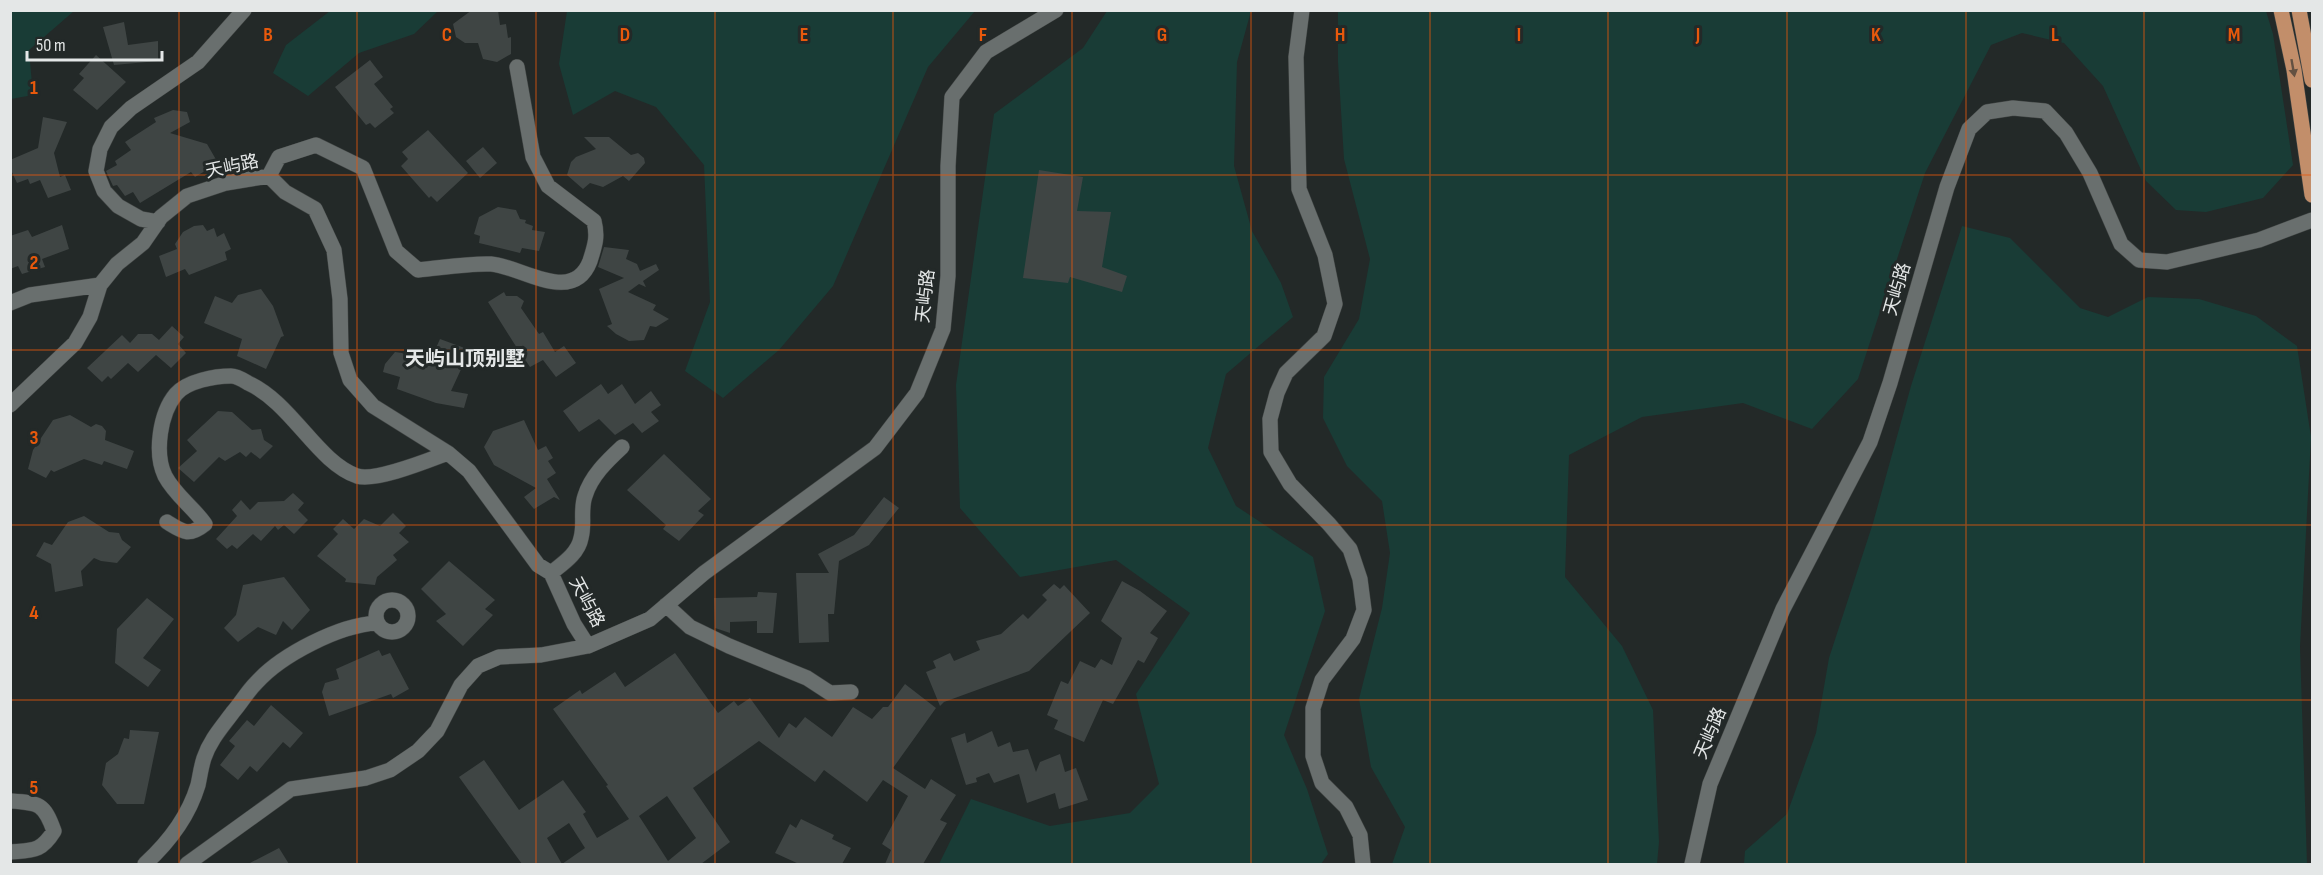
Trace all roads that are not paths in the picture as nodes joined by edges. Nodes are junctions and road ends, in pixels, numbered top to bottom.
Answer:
1 (244, 10) edge
2 (1056, 10) edge
3 (1302, 10) edge
4 (2282, 10) edge
5 (2299, 10) edge
6 (517, 67) dead end
7 (2313, 80) edge
8 (269, 176) junction
9 (2313, 195) edge
10 (2313, 220) edge
11 (158, 222) junction
12 (100, 285) junction
13 (10, 303) edge
14 (10, 405) edge
15 (622, 447) dead end
16 (448, 453) junction
17 (167, 522) dead end
18 (551, 573) junction
19 (666, 605) junction
20 (377, 623) dead end
21 (588, 646) junction
22 (850, 692) dead end
23 (10, 801) edge
24 (10, 852) edge
25 (145, 864) edge
26 (187, 864) edge
27 (1363, 864) edge
28 (1692, 864) edge

1 - 11 street
2 - 19 street, 天屿路
3 - 27 street
4 -> 9 main road
5 - 7 main road
6 - 8 street
8 - 11 street, 天屿路
8 - 16 street, 天屿路
10 - 28 street, 天屿路
11 - 12 street, 天屿路
12 - 13 street
12 - 14 street
15 - 18 street
16 - 17 street
16 - 18 street, 天屿路
18 - 21 street, 天屿路
19 - 21 street, 天屿路
19 - 22 street
20 - 25 street
21 - 26 street
23 - 24 street

